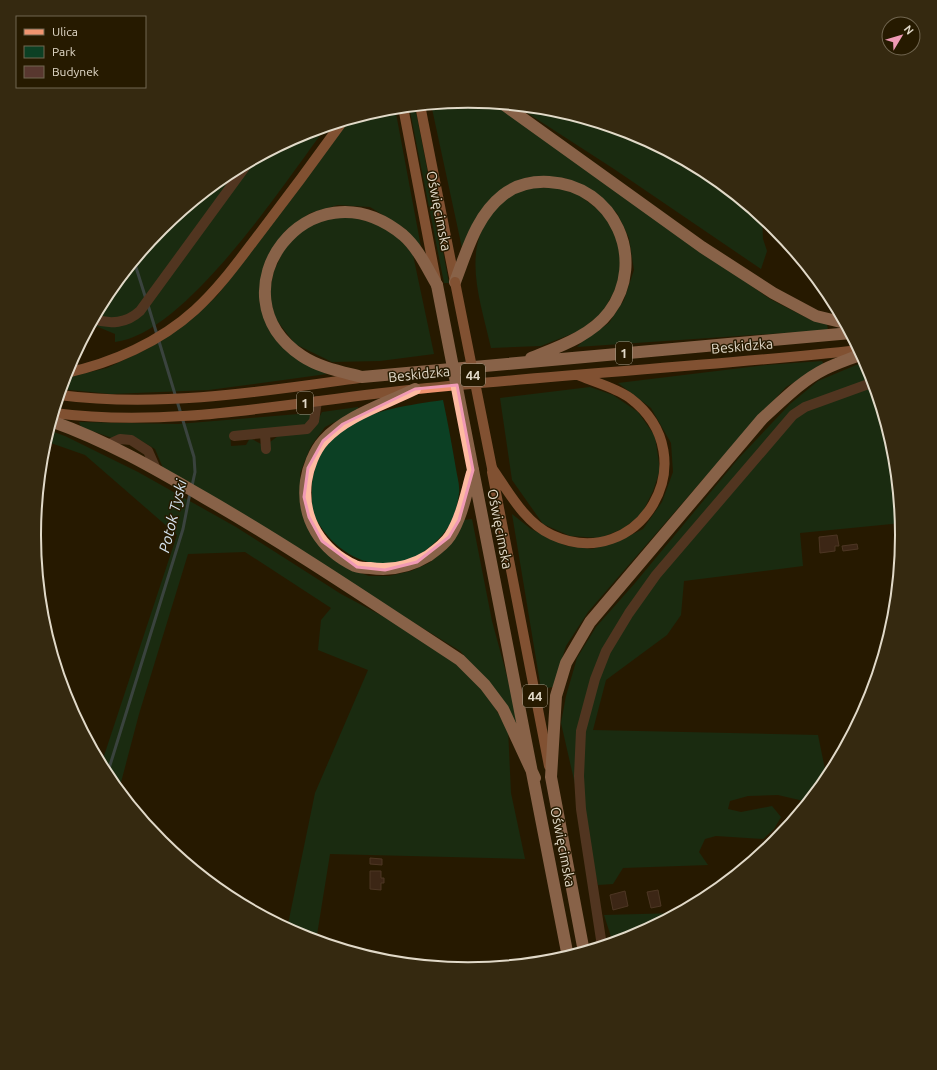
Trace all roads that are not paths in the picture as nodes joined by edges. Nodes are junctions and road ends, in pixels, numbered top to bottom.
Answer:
1 (421, 110) edge
2 (511, 110) edge
3 (404, 113) edge
4 (339, 128) edge
5 (239, 175) edge
6 (455, 282) junction
7 (437, 285) junction
8 (99, 320) edge
9 (839, 322) edge
10 (846, 334) edge
11 (854, 351) edge
12 (857, 356) edge
13 (521, 363) junction
14 (74, 371) edge
15 (578, 375) junction
16 (362, 377) junction
17 (868, 384) edge
18 (415, 389) junction
19 (65, 396) edge
20 (316, 401) junction
21 (59, 413) edge
22 (56, 423) edge
23 (265, 434) junction
24 (234, 436) dead end
25 (266, 449) dead end
26 (492, 468) junction
27 (473, 470) junction
28 (551, 777) junction
29 (535, 778) junction
30 (601, 941) edge
31 (583, 947) edge
32 (567, 951) edge

1 - 6 main road, Oświęcimska / 44
2 - 9 highway
3 - 7 main road, Oświęcimska / 44
4 - 14 main road
5 - 8 street
6 - 13 highway
6 - 26 main road, Oświęcimska / 44, bridge
7 - 16 highway
7 - 27 highway, Oświęcimska / 44, bridge
10 - 13 highway, Beskidzka / 1
11 - 15 main road, Beskidzka / 1
12 - 28 highway
13 - 16 highway, Beskidzka / 1
15 - 18 main road, Beskidzka / 1
15 - 26 main road
16 - 19 main road, Beskidzka / 1
17 - 30 street
18 - 20 main road, Beskidzka / 1
18 - 27 highway
20 - 21 main road, Beskidzka / 1
20 - 23 street
22 - 29 highway
23 - 24 street
23 - 25 street
26 - 28 main road, Oświęcimska / 44
27 - 29 highway, Oświęcimska / 44
28 - 31 highway, Oświęcimska / 44
29 - 32 highway, Oświęcimska / 44

